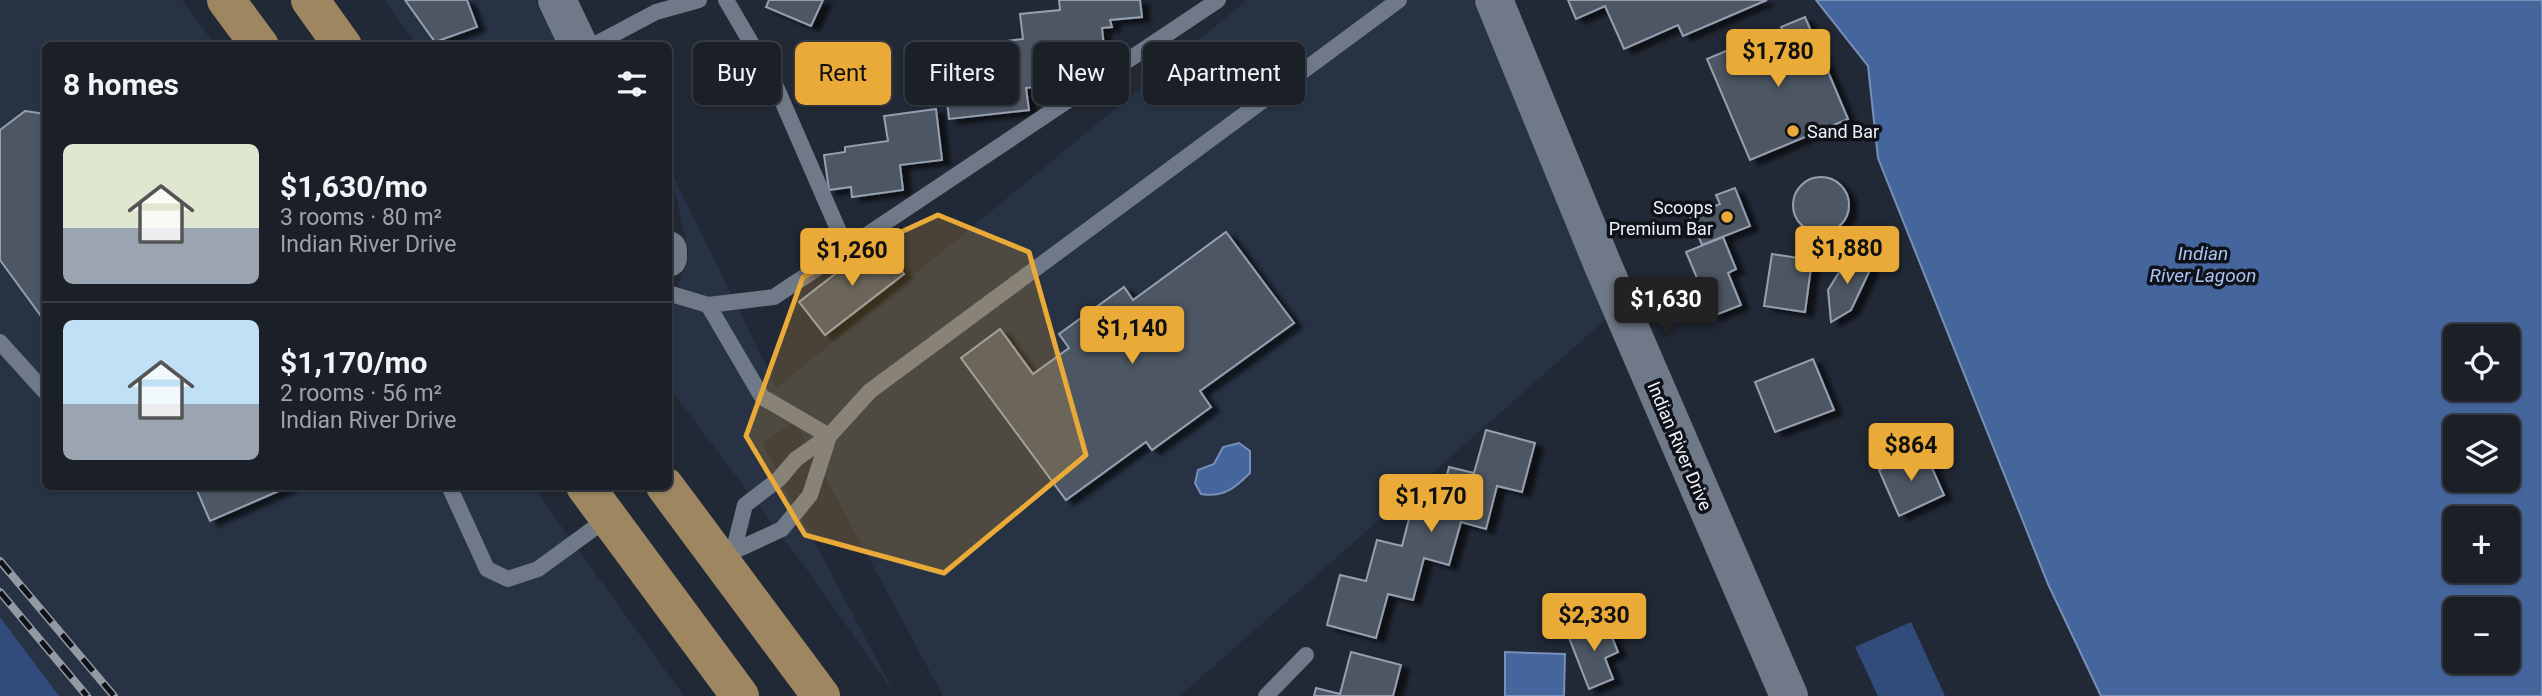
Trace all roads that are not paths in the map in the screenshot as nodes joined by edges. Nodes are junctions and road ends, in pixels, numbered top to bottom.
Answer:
1 (226, 0) edge
2 (310, 0) edge
3 (557, 0) edge
4 (699, 0) edge
5 (726, 0) edge
6 (1218, 0) edge
7 (1399, 0) edge
8 (1494, 0) edge
9 (257, 42) edge
10 (340, 42) edge
11 (577, 42) edge
12 (600, 42) edge
13 (847, 250) junction
14 (672, 294) edge
15 (708, 306) junction
16 (0, 342) edge
17 (42, 389) edge
18 (829, 436) junction
19 (451, 490) edge
20 (588, 490) edge
21 (669, 490) edge
22 (608, 517) junction
23 (727, 555) junction
24 (1306, 655) dead end
25 (740, 696) edge
26 (821, 696) edge
27 (1266, 696) edge
28 (1789, 696) edge

1 - 9 main road
2 - 10 main road
3 - 11 street
4 - 12 lane
5 - 13 lane
6 - 13 lane
7 - 18 lane
8 - 28 street, Indian River Drive
13 - 15 lane
14 - 15 lane
15 - 18 lane
16 - 17 lane
18 - 23 lane
18 - 23 lane
19 - 22 lane
20 - 22 main road
21 - 23 main road
22 - 25 main road
23 - 26 main road
24 - 27 lane

